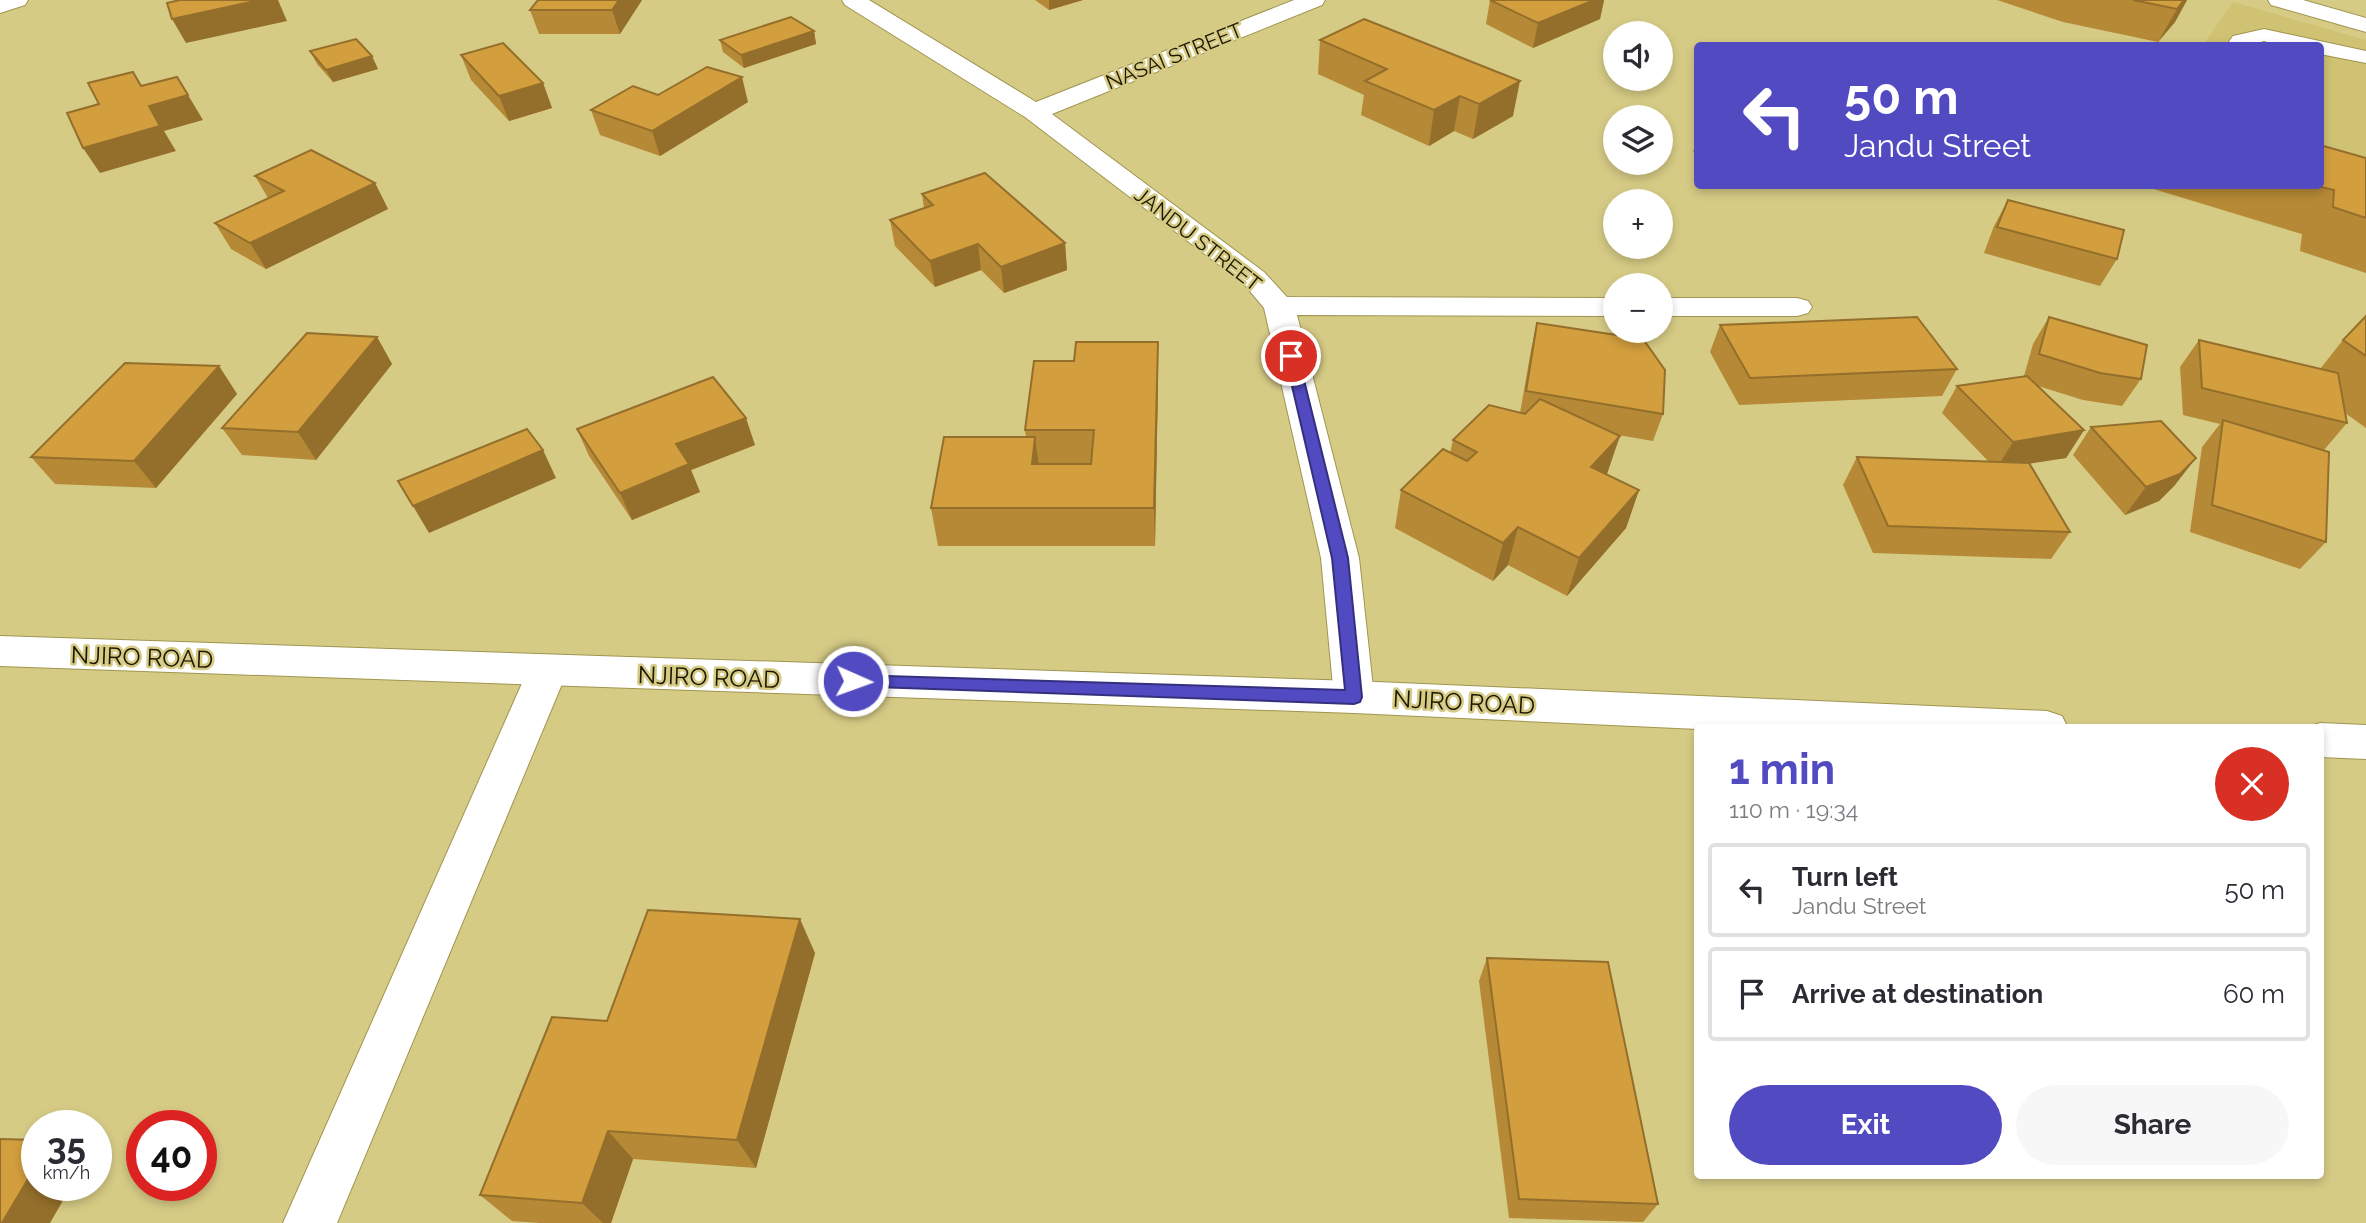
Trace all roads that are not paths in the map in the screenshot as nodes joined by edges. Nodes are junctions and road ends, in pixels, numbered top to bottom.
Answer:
1 (17, 0) edge
2 (853, 0) edge
3 (1314, 0) edge
4 (2279, 0) edge
5 (0, 6) edge
6 (2339, 16) junction
7 (2366, 25) edge
8 (2239, 42) edge
9 (2292, 42) edge
10 (2324, 42) edge
11 (2324, 49) edge
12 (2366, 57) edge
13 (1034, 112) junction
14 (1279, 306) junction
15 (1603, 307) edge
16 (1673, 307) edge
17 (1797, 307) dead end
18 (0, 652) edge
19 (547, 672) junction
20 (1354, 697) junction
21 (1958, 724) edge
22 (2324, 740) edge
23 (2366, 742) edge
24 (310, 1223) edge

1 - 5 street
2 - 13 street, JANDU STREET
3 - 13 street, NASAI STREET
4 - 6 street
6 - 7 street
6 - 10 lane
8 - 9 lane
11 - 12 lane
13 - 14 street, JANDU STREET
14 - 15 street
14 - 20 street, JANDU STREET
16 - 17 street
18 - 19 street, NJIRO ROAD
19 - 20 street, NJIRO ROAD
19 - 24 street
20 - 21 street, NJIRO ROAD
22 - 23 street

